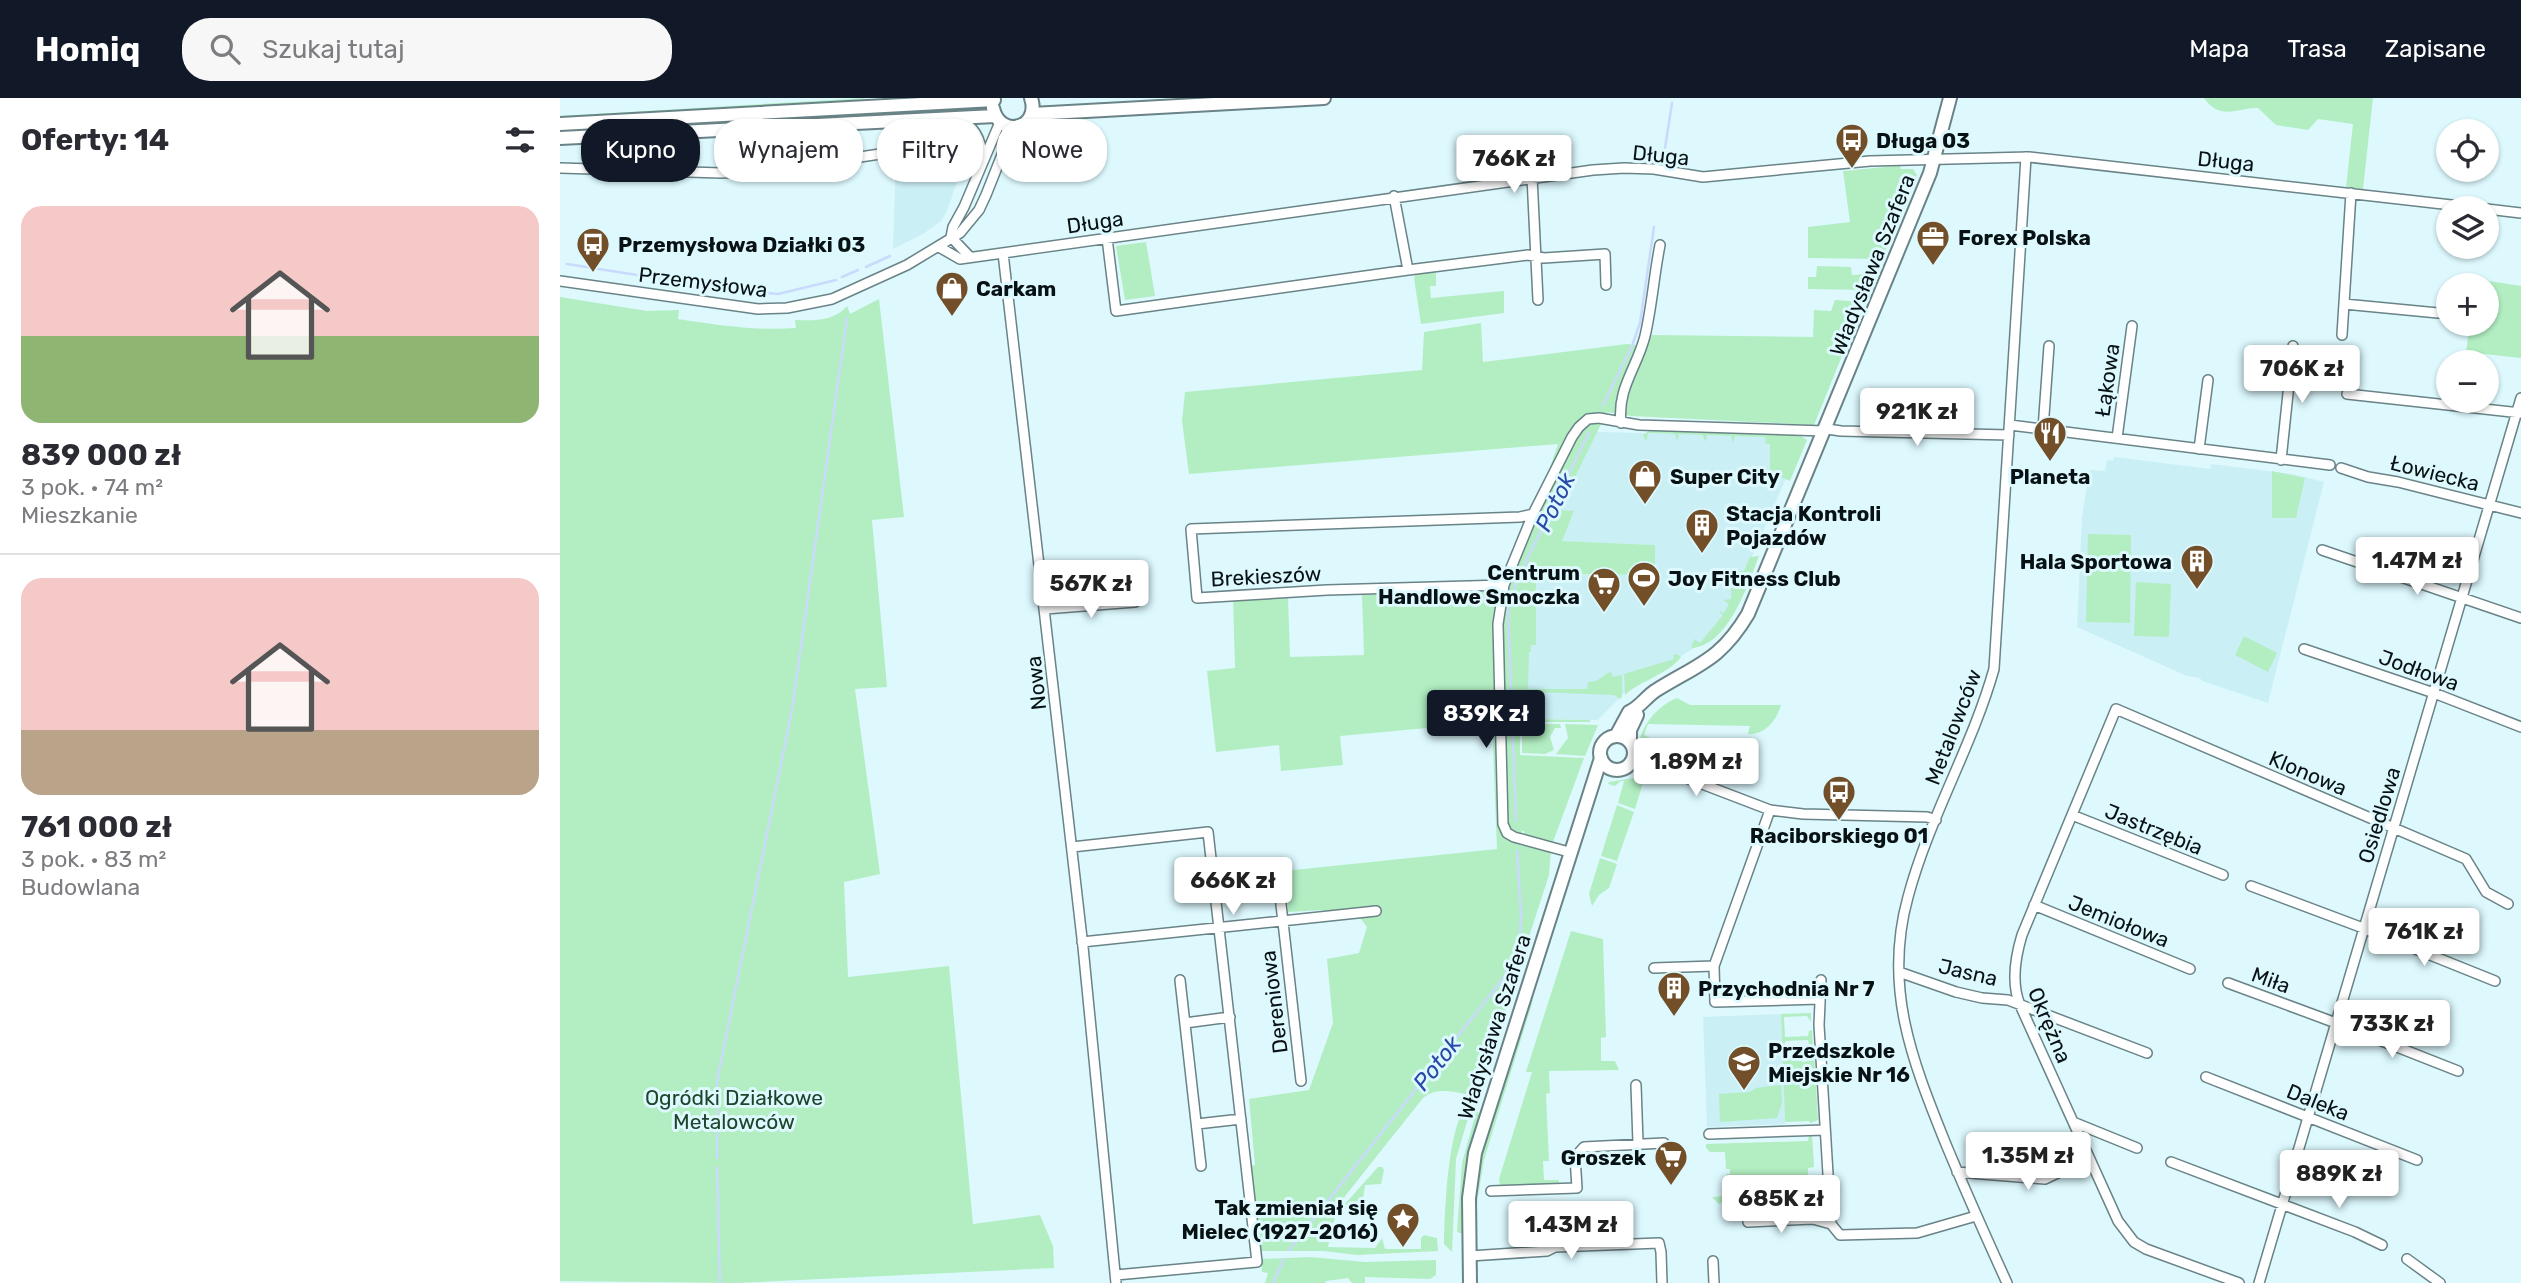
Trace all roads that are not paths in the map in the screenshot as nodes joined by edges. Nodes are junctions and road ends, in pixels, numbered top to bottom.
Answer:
1 (1031, 98) edge
2 (1040, 98) edge
3 (1324, 98) edge
4 (1950, 98) edge
5 (994, 99) edge
6 (1032, 114) junction
7 (948, 118) junction
8 (954, 119) edge
9 (997, 119) junction
10 (1028, 119) edge
11 (863, 122) edge
12 (560, 124) edge
13 (714, 130) edge
14 (560, 138) edge
15 (2026, 157) junction
16 (983, 158) edge
17 (1935, 159) junction
18 (997, 166) edge
19 (560, 168) edge
20 (714, 173) edge
21 (1532, 177) junction
22 (974, 182) edge
23 (2351, 193) junction
24 (1394, 197) junction
25 (2436, 203) edge
26 (2499, 210) edge
27 (2521, 213) edge
28 (951, 237) junction
29 (1107, 238) junction
30 (1660, 245) dead end
31 (939, 247) junction
32 (1003, 253) junction
33 (1537, 256) junction
34 (970, 257) junction
35 (1408, 270) junction
36 (560, 281) edge
37 (1606, 285) dead end
38 (1538, 300) dead end
39 (2344, 304) junction
40 (2436, 313) edge
41 (2132, 326) dead end
42 (2342, 335) dead end
43 (2049, 346) dead end
44 (2293, 346) dead end
45 (2208, 380) dead end
46 (2347, 394) dead end
47 (2521, 398) edge
48 (2519, 413) edge
49 (1618, 422) junction
50 (2043, 429) junction
51 (1826, 430) junction
52 (2010, 430) junction
53 (2117, 438) junction
54 (2199, 449) junction
55 (2281, 460) junction
56 (2330, 465) dead end
57 (2341, 468) dead end
58 (2489, 504) junction
59 (2521, 513) edge
60 (1533, 514) junction
61 (2322, 550) dead end
62 (1504, 585) junction
63 (2462, 596) junction
64 (1135, 602) dead end
65 (1045, 609) junction
66 (2521, 618) edge
67 (2304, 649) dead end
68 (2434, 693) junction
69 (1635, 709) junction
70 (2116, 709) joint
71 (2521, 727) edge
72 (1616, 736) junction
73 (1630, 741) junction
74 (1601, 758) junction
75 (1634, 758) junction
76 (1612, 769) junction
77 (1592, 788) junction
78 (1770, 810) junction
79 (2072, 815) junction
80 (1936, 820) junction
81 (2394, 827) junction
82 (1072, 847) junction
83 (1569, 852) junction
84 (2223, 876) dead end
85 (1278, 878) dead end
86 (2251, 886) dead end
87 (2508, 904) dead end
88 (2035, 905) junction
89 (1376, 911) dead end
90 (1283, 921) junction
91 (1219, 928) junction
92 (2363, 928) junction
93 (1082, 942) junction
94 (1714, 966) junction
95 (1654, 968) dead end
96 (2190, 969) dead end
97 (1899, 972) junction
98 (1180, 980) dead end
99 (1821, 980) dead end
100 (2495, 981) dead end
101 (2228, 984) dead end
102 (1819, 999) junction
103 (2020, 1004) junction
104 (1230, 1017) junction
105 (1185, 1023) junction
106 (2336, 1023) junction
107 (2147, 1053) dead end
108 (2458, 1071) dead end
109 (2206, 1077) dead end
110 (1301, 1081) dead end
111 (1636, 1086) dead end
112 (2309, 1116) junction
113 (1241, 1119) junction
114 (2073, 1122) junction
115 (1197, 1124) junction
116 (1825, 1130) junction
117 (1709, 1134) dead end
118 (1638, 1143) junction
119 (1664, 1143) dead end
120 (2137, 1148) dead end
121 (2089, 1158) junction
122 (2417, 1160) dead end
123 (2171, 1162) dead end
124 (1201, 1166) dead end
125 (1958, 1172) junction
126 (1491, 1191) dead end
127 (1829, 1199) junction
128 (2282, 1204) junction
129 (1976, 1216) junction
130 (1831, 1224) junction
131 (2382, 1245) dead end
132 (1470, 1256) junction
133 (2407, 1258) dead end
134 (1713, 1261) dead end
135 (1116, 1279) edge
136 (1470, 1283) edge
137 (1662, 1283) edge
138 (1714, 1283) edge
139 (2007, 1283) edge
140 (2239, 1283) edge
141 (2259, 1283) edge
142 (2440, 1283) edge

1 - 2 street
1 - 6 street
3 - 6 street
4 - 17 street, Władysława Szafera
5 - 9 street
5 - 12 street
6 - 10 street
7 - 8 street
7 - 9 street
7 - 11 street
9 - 16 street, Przemysłowa
13 - 14 street
15 - 17 street, Długa
15 - 23 street, Długa
15 - 52 street, Metalowców
17 - 21 street, Długa
17 - 51 street, Władysława Szafera
18 - 28 street, Przemysłowa
19 - 20 street
21 - 24 street, Długa
21 - 33 street
22 - 28 street, Przemysłowa
23 - 25 street, Długa
23 - 39 street
24 - 29 street, Długa
24 - 35 street
26 - 27 street
28 - 31 street, Przemysłowa
28 - 34 street
29 - 32 street, Długa
29 - 35 street
30 - 49 street
31 - 34 street, Długa
31 - 36 street, Przemysłowa
32 - 34 street, Długa
32 - 65 street, Nowa
33 - 35 street
33 - 37 street
33 - 38 street
39 - 40 street
39 - 42 street
41 - 53 street, Łąkowa
43 - 50 street
44 - 55 street
45 - 54 street
46 - 48 street
47 - 48 street, Osiedlowa
48 - 58 street, Osiedlowa
49 - 51 street
49 - 60 street
50 - 52 street, Łąkowa
50 - 53 street, Łąkowa
51 - 52 street, Łąkowa
51 - 69 street, Władysława Szafera
52 - 80 street, Metalowców
53 - 54 street, Łąkowa
54 - 55 street, Łąkowa
55 - 56 street, Łąkowa
57 - 58 street, Łowiecka
58 - 59 street, Łowiecka
58 - 63 street, Osiedlowa
60 - 62 street
60 - 62 street, Brekieszów
61 - 63 street
62 - 83 street
63 - 66 street
63 - 68 street, Osiedlowa
64 - 65 street
65 - 82 street, Nowa
67 - 68 street, Jodłowa
68 - 71 street, Jodłowa
68 - 81 street, Osiedlowa
69 - 72 street, Władysława Szafera
69 - 73 street
70 - 79 street, Okrężna
70 - 81 street, Klonowa
72 - 73 street
72 - 74 street
73 - 75 street
74 - 76 street
74 - 77 street, Władysława Szafera
75 - 76 street
75 - 78 street
76 - 77 street, Władysława Szafera
77 - 83 street, Władysława Szafera
78 - 80 street
78 - 94 street
79 - 84 street, Jastrzębia
79 - 88 street, Okrężna
80 - 97 street, Metalowców
81 - 87 street, Klonowa
81 - 92 street, Osiedlowa
82 - 91 street
82 - 93 street, Nowa
83 - 132 street, Władysława Szafera
85 - 90 street, Dereniowa
86 - 92 street
88 - 96 street, Jemiołowa
88 - 103 street, Okrężna
89 - 90 street
90 - 91 street
90 - 110 street, Dereniowa
91 - 93 street
91 - 104 street
92 - 100 street
92 - 106 street, Osiedlowa
93 - 135 street, Nowa
94 - 95 street
94 - 102 street
97 - 103 street, Jasna
97 - 125 street, Metalowców
98 - 105 street
99 - 102 street
101 - 106 street, Miła
102 - 116 street
103 - 107 street, Jasna
103 - 114 street, Okrężna
104 - 105 street
104 - 113 street
105 - 115 street
106 - 108 street, Miła
106 - 112 street, Osiedlowa
109 - 112 street, Daleka
111 - 118 street
112 - 122 street, Daleka
112 - 128 street, Osiedlowa
113 - 115 street
113 - 135 street
114 - 120 street
114 - 121 street, Okrężna
115 - 124 street
116 - 117 street
116 - 127 street
118 - 119 street
118 - 126 street
121 - 125 street
121 - 140 street, Okrężna
123 - 128 street
125 - 129 street, Metalowców
127 - 130 street
127 - 130 street
128 - 131 street
128 - 141 street, Osiedlowa
129 - 130 street
129 - 139 street, Metalowców
132 - 136 street, Władysława Szafera
132 - 137 street
133 - 142 street
134 - 138 street

